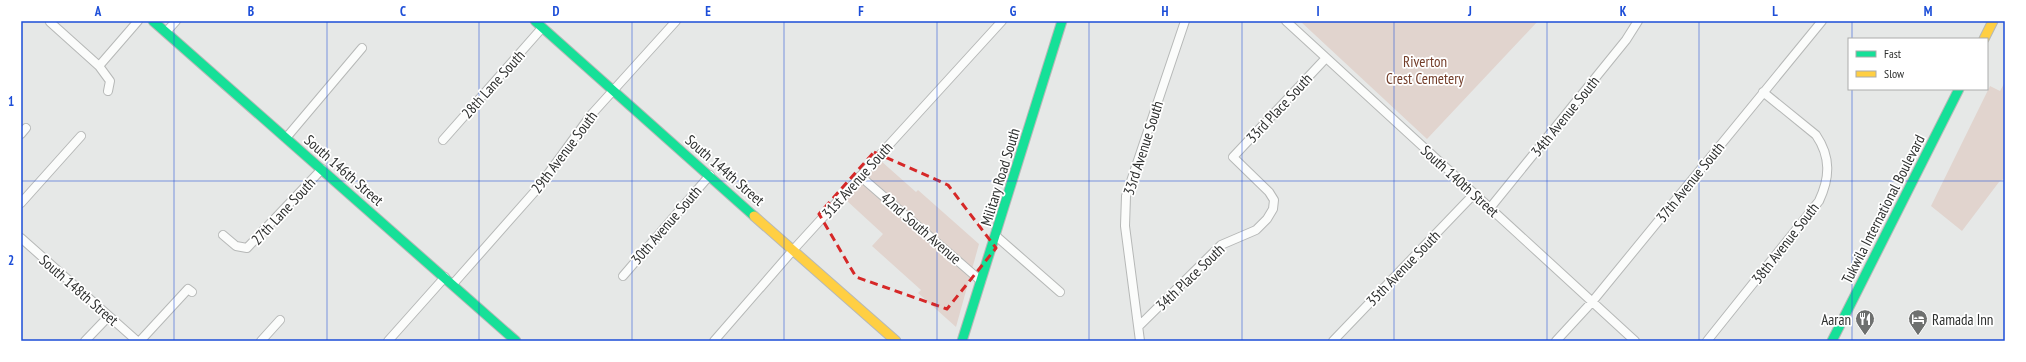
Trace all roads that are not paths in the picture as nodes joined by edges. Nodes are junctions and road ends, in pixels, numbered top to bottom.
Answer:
1 (138, 21) edge
2 (152, 21) edge
3 (176, 21) edge
4 (535, 21) edge
5 (676, 21) edge
6 (1002, 21) edge
7 (1062, 21) edge
8 (1185, 21) edge
9 (1286, 21) edge
10 (1638, 21) edge
11 (1822, 21) edge
12 (1993, 21) edge
13 (50, 22) dead end
14 (542, 28) junction
15 (166, 32) junction
16 (1984, 38) edge
17 (362, 48) dead end
18 (1326, 58) junction
19 (99, 66) junction
20 (613, 90) junction
21 (1958, 90) edge
22 (108, 91) dead end
23 (1762, 92) junction
24 (81, 136) dead end
25 (286, 138) junction
26 (442, 140) dead end
27 (322, 170) junction
28 (710, 175) junction
29 (860, 176) junction
30 (1474, 194) junction
31 (1274, 200) joint
32 (21, 203) edge
33 (1490, 208) junction
34 (223, 235) dead end
35 (996, 236) junction
36 (21, 238) edge
37 (794, 249) junction
38 (623, 276) dead end
39 (445, 278) junction
40 (982, 281) junction
41 (453, 284) junction
42 (192, 292) dead end
43 (1060, 292) dead end
44 (1592, 302) junction
45 (109, 316) junction
46 (280, 320) dead end
47 (1139, 326) junction
48 (85, 341) edge
49 (137, 341) edge
50 (140, 341) edge
51 (261, 341) edge
52 (388, 341) edge
53 (516, 341) edge
54 (714, 341) edge
55 (896, 341) edge
56 (962, 341) edge
57 (1140, 341) edge
58 (1333, 341) edge
59 (1556, 341) edge
60 (1635, 341) edge
61 (1707, 341) edge
62 (1832, 341) edge

1 - 19 street
2 - 15 street, South 146th Street
3 - 15 street
4 - 14 street, South 144th Street
5 - 20 street, 29th Avenue South
6 - 29 street, 31st Avenue South
7 - 35 street, Military Road South
8 - 47 street, 33rd Avenue South
9 - 18 street, South 140th Street
10 - 33 street, 34th Avenue South
11 - 23 street, 37th Avenue South
12 - 16 street
13 - 19 street
14 - 20 street, South 144th Street
14 - 26 street, 28th Lane South
15 - 25 street, South 146th Street
17 - 25 street
18 - 30 street, South 140th Street
18 - 31 street, 33rd Place South
19 - 22 street
20 - 28 street, South 144th Street
20 - 41 street, 29th Avenue South
21 - 62 street, Tukwila International Boulevard
23 - 44 street, 37th Avenue South
23 - 61 street, 38th Avenue South
24 - 32 street
25 - 27 street, South 146th Street
27 - 34 street, 27th Lane South
27 - 39 street, South 146th Street
28 - 37 street, South 144th Street
28 - 38 street, 30th Avenue South
29 - 37 street, 31st Avenue South
29 - 40 street, 42nd South Avenue
30 - 33 street, South 140th Street
30 - 58 street, 35th Avenue South
31 - 47 street, 34th Place South
33 - 44 street, South 140th Street
35 - 40 street, Military Road South
35 - 43 street
36 - 45 street, South 148th Street
37 - 54 street, 31st Avenue South
37 - 55 street, South 144th Street
39 - 41 street, South 146th Street
39 - 52 street
40 - 56 street, Military Road South
41 - 53 street, South 146th Street
42 - 50 street
44 - 59 street, 37th Avenue South
44 - 60 street, South 140th Street
45 - 48 street
45 - 49 street, South 148th Street
46 - 51 street
47 - 57 street

